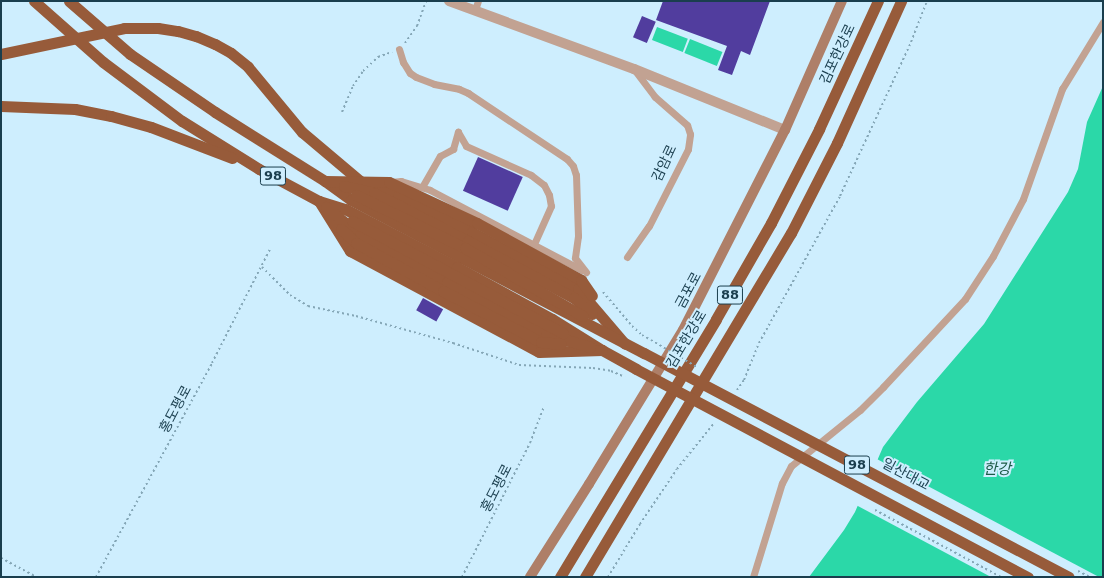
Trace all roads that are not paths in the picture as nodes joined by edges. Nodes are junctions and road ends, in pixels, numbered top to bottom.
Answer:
1 (34, 1) edge
2 (69, 1) edge
3 (449, 1) edge
4 (842, 1) edge
5 (878, 1) edge
6 (901, 1) edge
7 (477, 6) edge
8 (1103, 22) edge
9 (399, 49) road end
10 (1, 54) edge
11 (634, 69) junction
12 (1, 105) edge
13 (785, 130) junction
14 (259, 169) junction
15 (326, 181) junction
16 (360, 181) junction
17 (388, 182) junction
18 (422, 187) junction
19 (319, 201) junction
20 (534, 244) junction
21 (628, 257) dead end
22 (625, 344) junction
23 (602, 350) junction
24 (530, 577) edge
25 (560, 577) edge
26 (585, 577) edge
27 (753, 577) edge
28 (1028, 577) edge
29 (1069, 577) edge

1 - 14 highway, 98, bridge
2 - 15 highway, 98, bridge
3 - 7 street
4 - 13 main road, 금포로
5 - 25 highway, 김포한강로 / 88
6 - 26 highway, 88
7 - 11 street
8 - 27 lane
9 - 20 lane
10 - 16 highway
11 - 13 street
11 - 21 lane, 감암로
12 - 14 highway
13 - 24 main road, 금포로
14 - 19 highway, 98
15 - 16 highway
15 - 22 highway, 98
15 - 22 highway
16 - 17 highway
16 - 22 highway
17 - 18 lane
17 - 22 highway
18 - 20 lane
18 - 20 lane
19 - 23 highway, 98
19 - 23 highway
19 - 23 highway
22 - 29 highway, 일산대교 / 98, bridge
23 - 28 highway, 98, bridge

